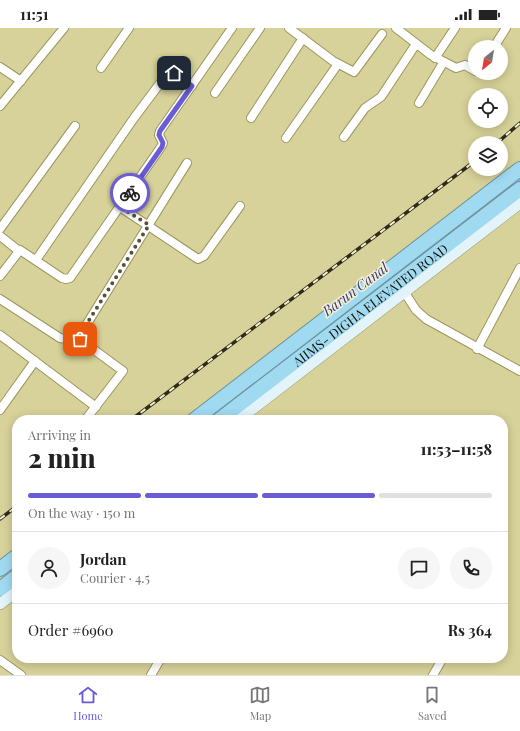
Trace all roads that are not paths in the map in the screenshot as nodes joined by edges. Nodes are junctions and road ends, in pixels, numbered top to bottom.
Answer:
1 (64, 28) edge
2 (129, 28) edge
3 (232, 28) edge
4 (260, 28) edge
5 (289, 28) edge
6 (455, 28) edge
7 (506, 28) edge
8 (400, 29) edge
9 (382, 34) dead end
10 (303, 38) junction
11 (498, 40) edge
12 (416, 44) junction
13 (435, 58) junction
14 (443, 63) junction
15 (338, 64) junction
16 (0, 67) edge
17 (468, 67) edge
18 (101, 68) dead end
19 (21, 81) junction
20 (192, 86) junction
21 (215, 93) dead end
22 (419, 103) dead end
23 (0, 106) edge
24 (251, 118) dead end
25 (75, 126) dead end
26 (344, 137) dead end
27 (286, 138) dead end
28 (187, 163) dead end
29 (520, 169) edge
30 (520, 189) edge
31 (520, 203) edge
32 (240, 206) dead end
33 (120, 207) junction
34 (149, 225) junction
35 (0, 228) edge
36 (0, 236) edge
37 (19, 251) junction
38 (36, 260) junction
39 (520, 268) edge
40 (0, 276) edge
41 (405, 293) junction
42 (0, 299) edge
43 (0, 335) edge
44 (79, 337) junction
45 (477, 349) junction
46 (36, 361) junction
47 (520, 371) edge
48 (96, 407) junction
49 (0, 410) edge
50 (89, 415) edge
51 (200, 415) edge
52 (226, 415) edge
53 (245, 415) edge
54 (12, 560) edge
55 (0, 569) edge
56 (12, 580) edge
57 (0, 589) edge
58 (12, 594) edge
59 (0, 604) edge
60 (0, 660) edge
61 (158, 663) edge
62 (440, 663) edge
63 (21, 675) edge
64 (151, 675) edge
65 (434, 675) edge

1 - 19 street
2 - 18 street
3 - 20 street
4 - 21 street
5 - 10 street
6 - 13 street
7 - 11 street
8 - 12 street
9 - 15 street
10 - 15 street
10 - 24 street
12 - 13 street
12 - 26 street
13 - 14 street
14 - 17 street
14 - 22 street
15 - 27 street
16 - 19 street
19 - 23 street
20 - 33 street
20 - 38 street
25 - 35 street
28 - 34 street
29 - 51 highway, AIIMS- DIGHA ELEVATED ROAD
30 - 52 highway, AIIMS- DIGHA ELEVATED ROAD
31 - 41 main road
32 - 34 street
33 - 34 street
33 - 38 street
34 - 44 street
36 - 37 street
37 - 38 street
37 - 40 street
39 - 45 street
41 - 45 street
41 - 53 main road
42 - 44 street
43 - 46 street
44 - 48 street
45 - 47 street
46 - 48 street
46 - 49 street
48 - 50 street
54 - 55 highway
56 - 57 highway
58 - 59 main road
60 - 63 street
61 - 64 street
62 - 65 street

